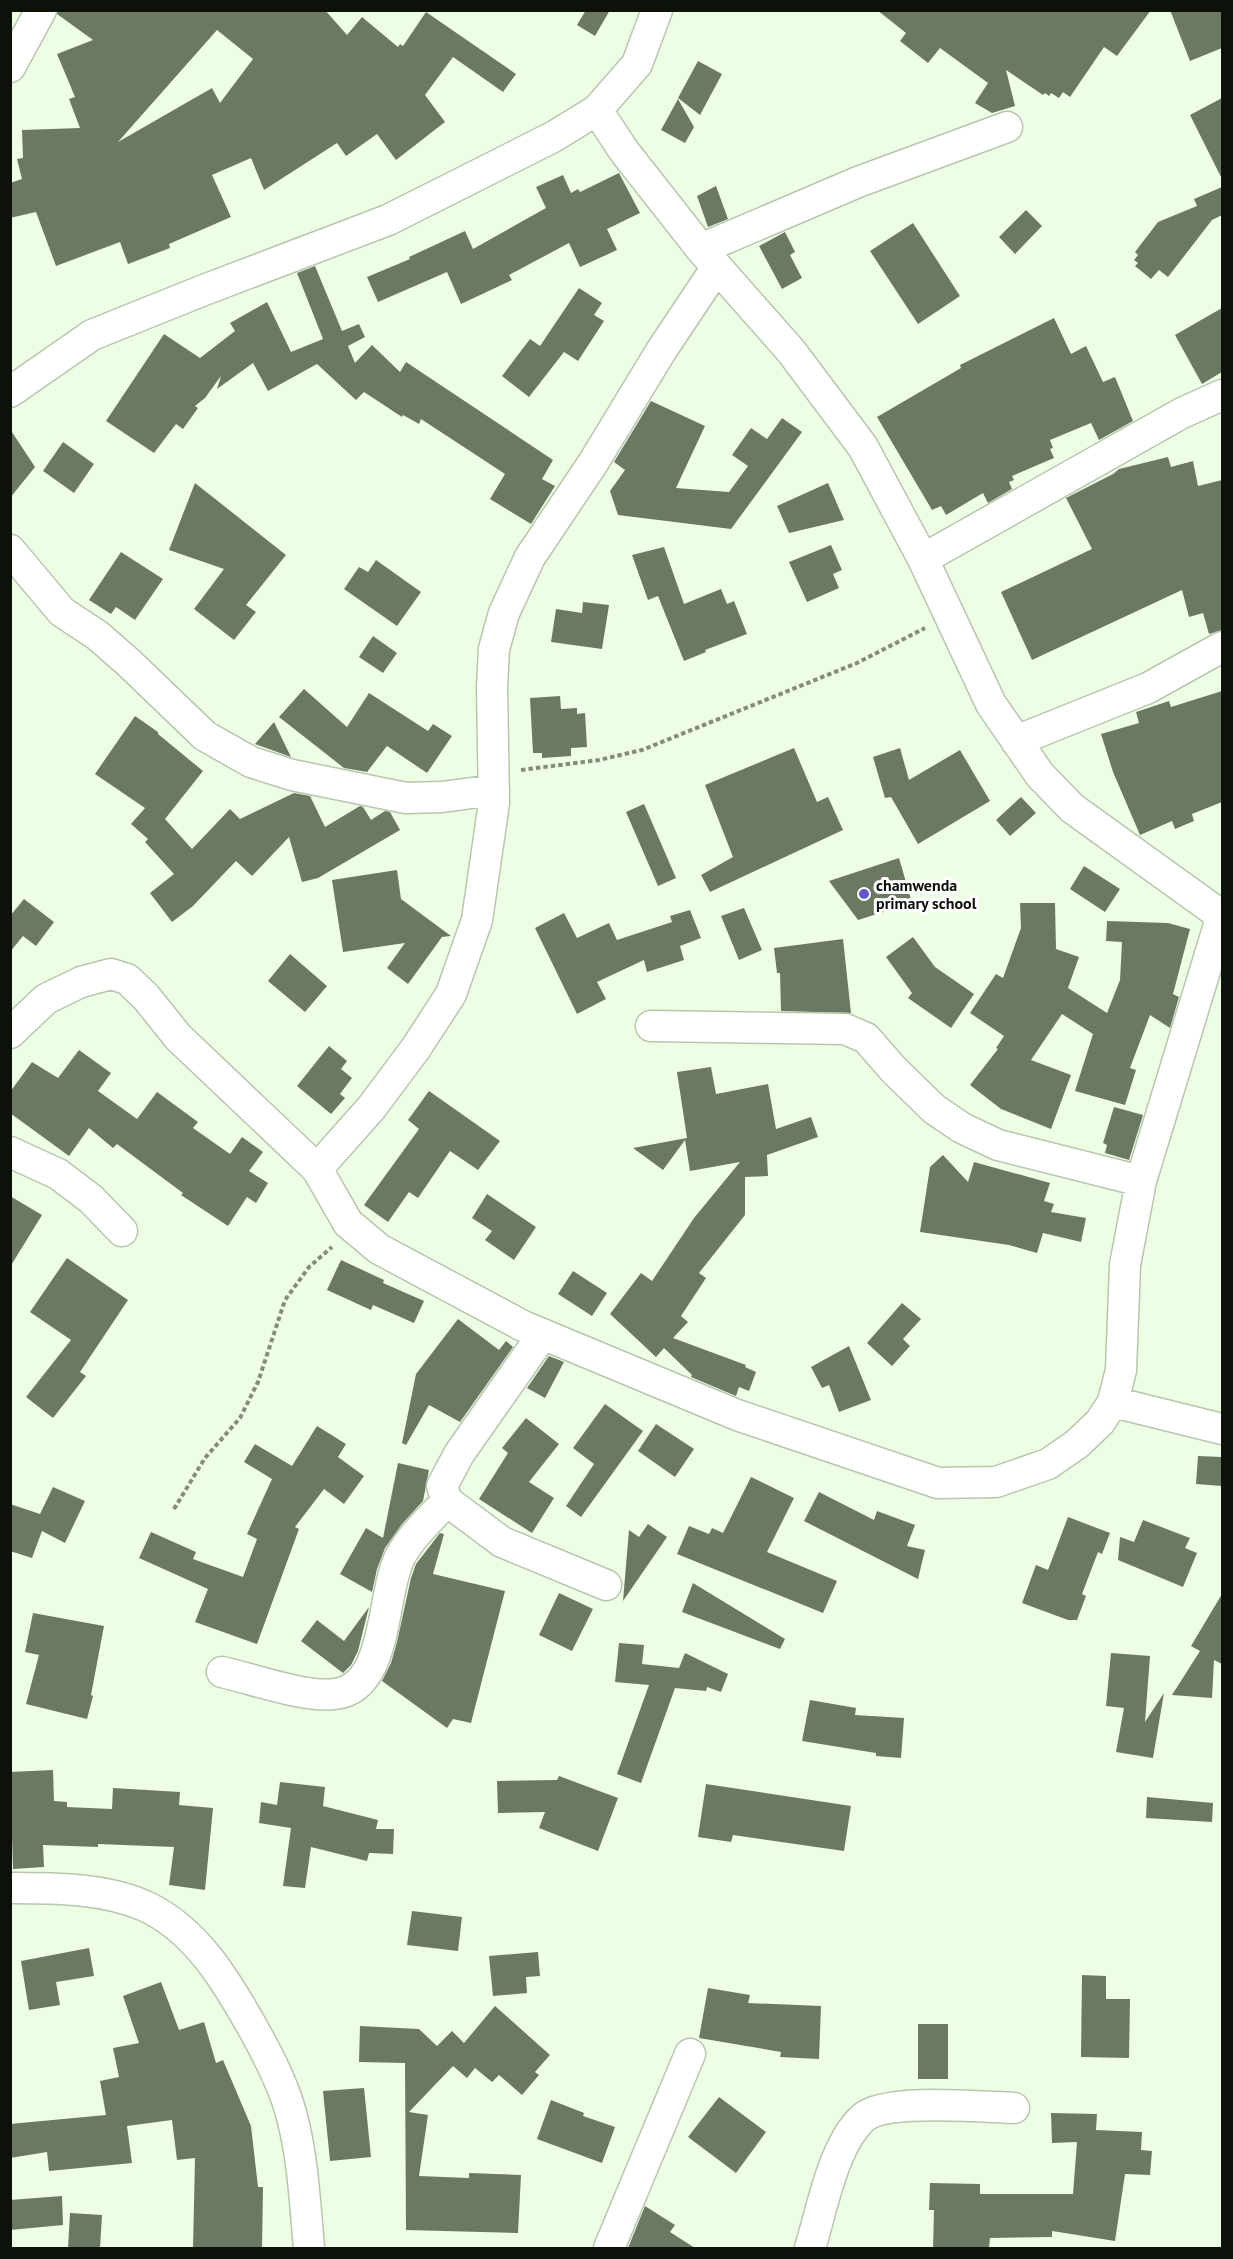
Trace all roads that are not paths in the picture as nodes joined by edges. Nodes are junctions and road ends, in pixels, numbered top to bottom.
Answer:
1 (40, 10) edge
2 (659, 14) edge
3 (10, 67) edge
4 (597, 110) junction
5 (1006, 127) dead end
6 (709, 258) junction
7 (14, 381) edge
8 (1222, 395) edge
9 (10, 550) edge
10 (923, 559) junction
11 (1222, 647) edge
12 (1016, 741) junction
13 (494, 782) junction
14 (1222, 916) edge
15 (651, 1026) dead end
16 (10, 1032) edge
17 (10, 1152) edge
18 (317, 1169) junction
19 (1141, 1181) junction
20 (122, 1231) dead end
21 (543, 1334) junction
22 (1113, 1402) junction
23 (1222, 1429) edge
24 (447, 1501) junction
25 (606, 1585) dead end
26 (222, 1672) dead end
27 (10, 1888) edge
28 (690, 2055) dead end
29 (1014, 2108) dead end
30 (309, 2248) edge
31 (609, 2248) edge
32 (810, 2248) edge

1 - 3 street
2 - 4 street
4 - 6 street
4 - 7 street
5 - 6 street
6 - 10 street
6 - 13 street
8 - 10 street
9 - 13 street
10 - 12 street
11 - 12 street
12 - 14 street
13 - 18 street
14 - 19 street
15 - 19 street
16 - 18 street
17 - 20 street
18 - 21 street
19 - 22 street
21 - 22 street
21 - 24 street
22 - 23 street
24 - 25 street
24 - 26 street
27 - 30 street
28 - 31 street
29 - 32 street

